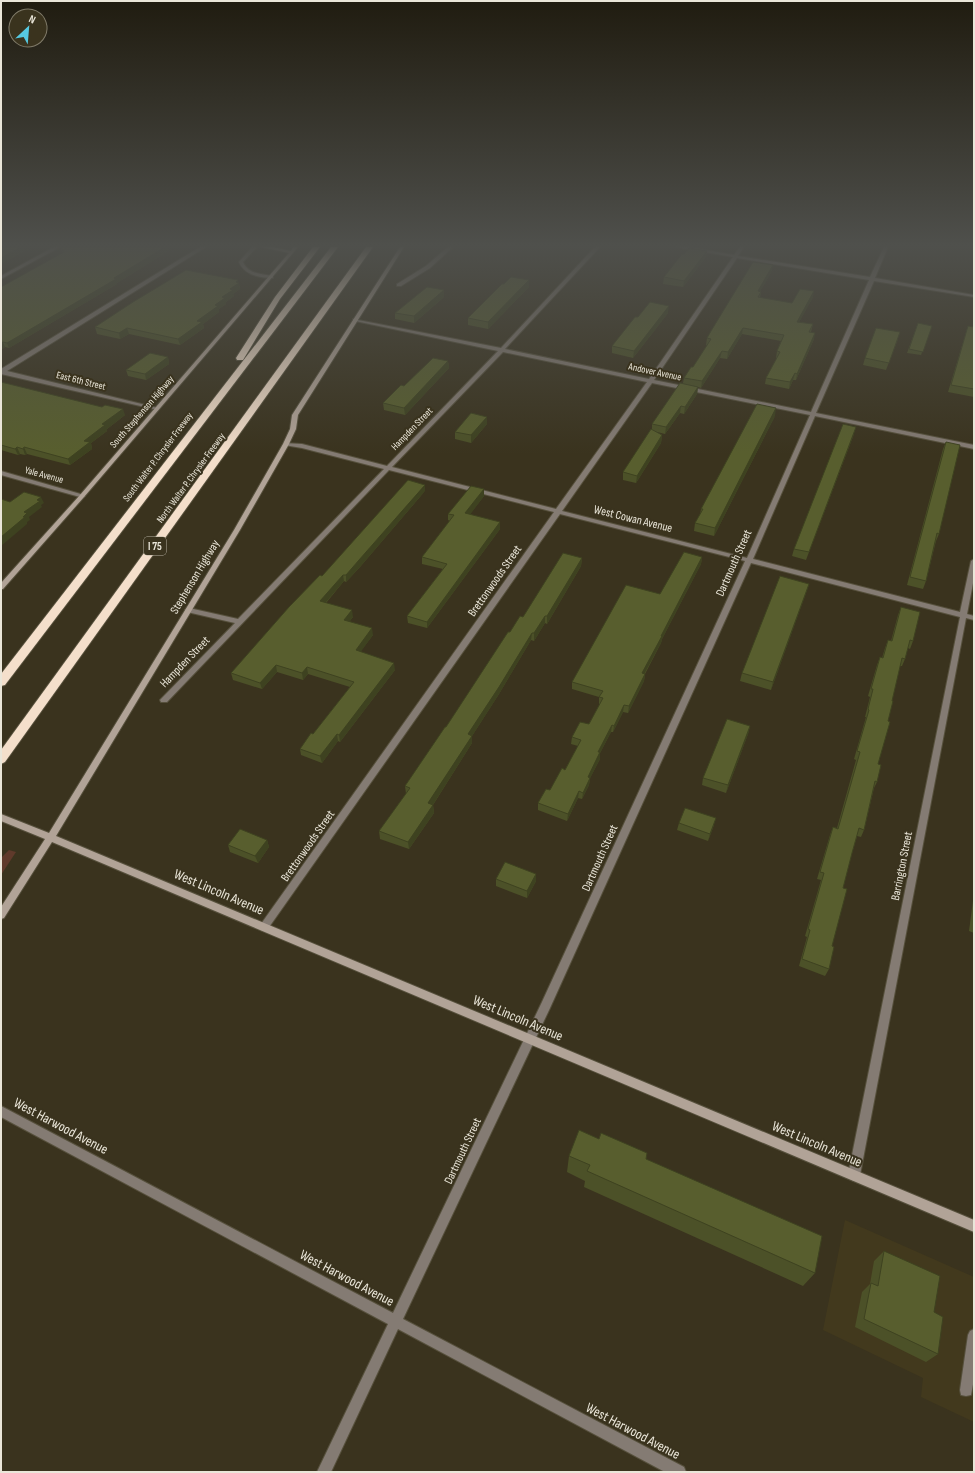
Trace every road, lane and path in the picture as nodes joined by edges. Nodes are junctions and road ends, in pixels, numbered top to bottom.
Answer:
1 (93, 316) edge
2 (237, 316) edge
3 (266, 316) edge
4 (282, 316) edge
5 (321, 316) edge
6 (358, 316) edge
7 (534, 316) edge
8 (695, 316) edge
9 (857, 316) edge
10 (355, 320) junction
11 (502, 350) junction
12 (2, 371) edge
13 (651, 380) junction
14 (156, 409) junction
15 (209, 410) junction
16 (814, 415) junction
17 (286, 444) junction
18 (974, 447) edge
19 (388, 468) junction
20 (1, 473) edge
21 (82, 496) junction
22 (558, 512) junction
23 (749, 560) junction
24 (974, 561) edge
25 (1, 587) edge
26 (189, 610) junction
27 (963, 616) junction
28 (974, 618) edge
29 (238, 622) junction
30 (1, 682) edge
31 (164, 700) dead end
32 (1, 759) edge
33 (1, 816) edge
34 (51, 837) junction
35 (1, 915) edge
36 (264, 926) junction
37 (530, 1038) junction
38 (1, 1111) edge
39 (854, 1175) junction
40 (974, 1226) edge
41 (396, 1321) junction
42 (974, 1335) edge
43 (966, 1390) dead end
44 (324, 1472) edge
45 (679, 1472) edge

1 - 12 street
2 - 14 main road, South Stephenson Highway
3 - 15 highway
4 - 15 highway, South Walter P. Chrysler Freeway
5 - 32 highway, North Walter P. Chrysler Freeway / I 75
6 - 10 main road, Stephenson Highway
7 - 11 street, Hampden Street
8 - 13 street, Brettonwoods Street
9 - 16 street, Dartmouth Street
10 - 11 street, Andover Avenue
10 - 17 main road, Stephenson Highway
11 - 13 street, Andover Avenue
11 - 19 street, Hampden Street
12 - 14 street, East 6th Street
13 - 16 street, Andover Avenue
13 - 22 street, Brettonwoods Street
14 - 21 main road, South Stephenson Highway
15 - 30 highway, South Walter P. Chrysler Freeway
16 - 18 street, Andover Avenue
16 - 23 street, Dartmouth Street
17 - 19 street, West Cowan Avenue
17 - 26 main road, Stephenson Highway
19 - 22 street, West Cowan Avenue
19 - 29 street, Hampden Street
20 - 21 street, Yale Avenue
21 - 25 main road, South Stephenson Highway
22 - 23 street, West Cowan Avenue
22 - 36 street, Brettonwoods Street
23 - 27 street, West Cowan Avenue
23 - 37 street, Dartmouth Street
24 - 27 street, Barrington Street
26 - 29 street
26 - 34 main road, Stephenson Highway
27 - 28 street, West Cowan Avenue
27 - 39 street, Barrington Street
29 - 31 street, Hampden Street
33 - 34 main road, West Lincoln Avenue
34 - 35 main road, Stephenson Highway
34 - 36 main road, West Lincoln Avenue
36 - 37 main road, West Lincoln Avenue
37 - 39 main road, West Lincoln Avenue
37 - 41 street, Dartmouth Street
38 - 41 street, West Harwood Avenue
39 - 40 main road, West Lincoln Avenue
41 - 44 street, Dartmouth Street
41 - 45 street, West Harwood Avenue
42 - 43 street

